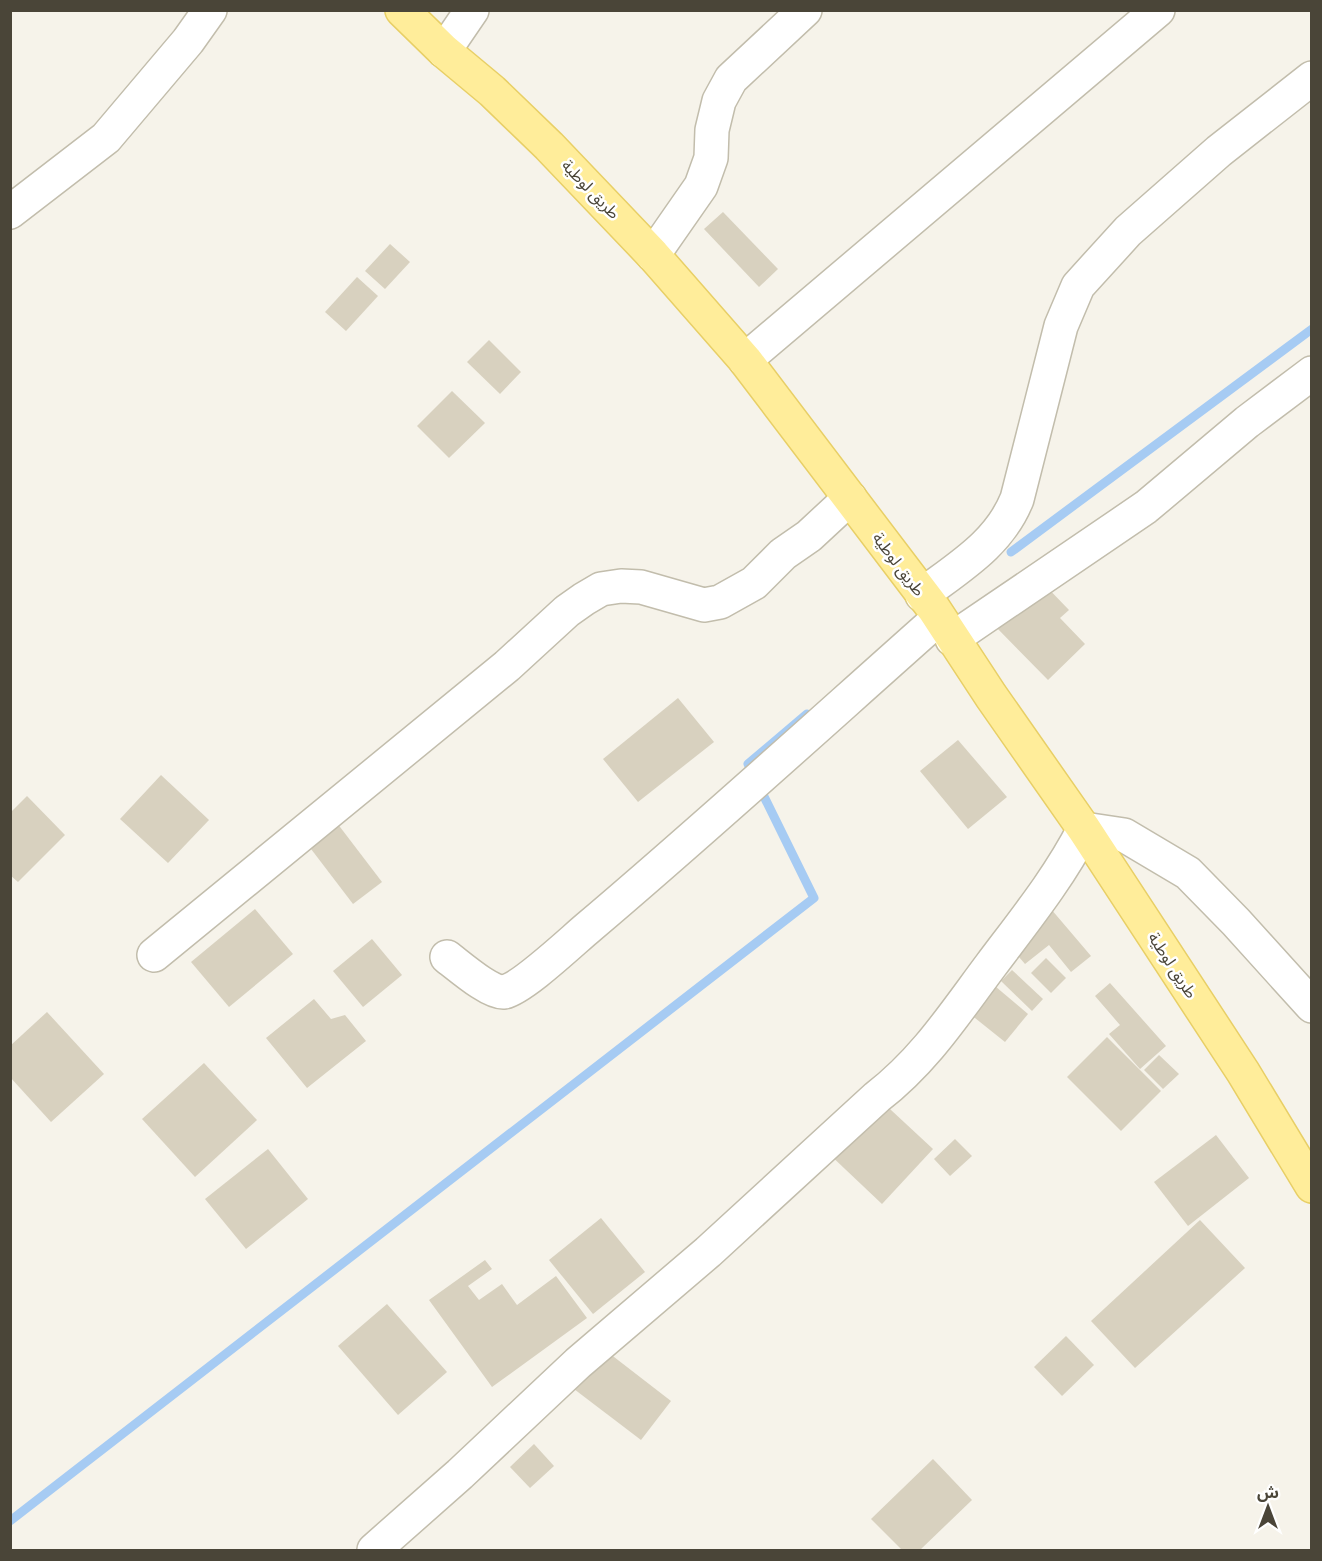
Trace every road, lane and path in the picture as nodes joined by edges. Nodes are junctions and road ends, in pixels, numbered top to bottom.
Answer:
1 (210, 10) edge
2 (402, 10) edge
3 (472, 10) edge
4 (805, 10) edge
5 (1158, 10) edge
6 (444, 51) junction
7 (1311, 78) edge
8 (10, 212) edge
9 (653, 255) junction
10 (745, 360) junction
11 (1311, 373) edge
12 (850, 498) junction
13 (938, 617) junction
14 (1084, 829) junction
15 (154, 955) dead end
16 (447, 957) dead end
17 (1311, 1006) edge
18 (1311, 1186) edge
19 (374, 1551) edge

1 - 8 street
2 - 6 main road, طريق لوطية
3 - 6 street
4 - 9 street
5 - 10 street
6 - 9 main road, طريق لوطية
7 - 13 street
9 - 10 main road, طريق لوطية
10 - 12 main road, طريق لوطية
11 - 13 street
12 - 13 main road, طريق لوطية
12 - 15 street
13 - 14 main road, طريق لوطية
13 - 16 street
14 - 17 street
14 - 18 main road, طريق لوطية
14 - 19 street

